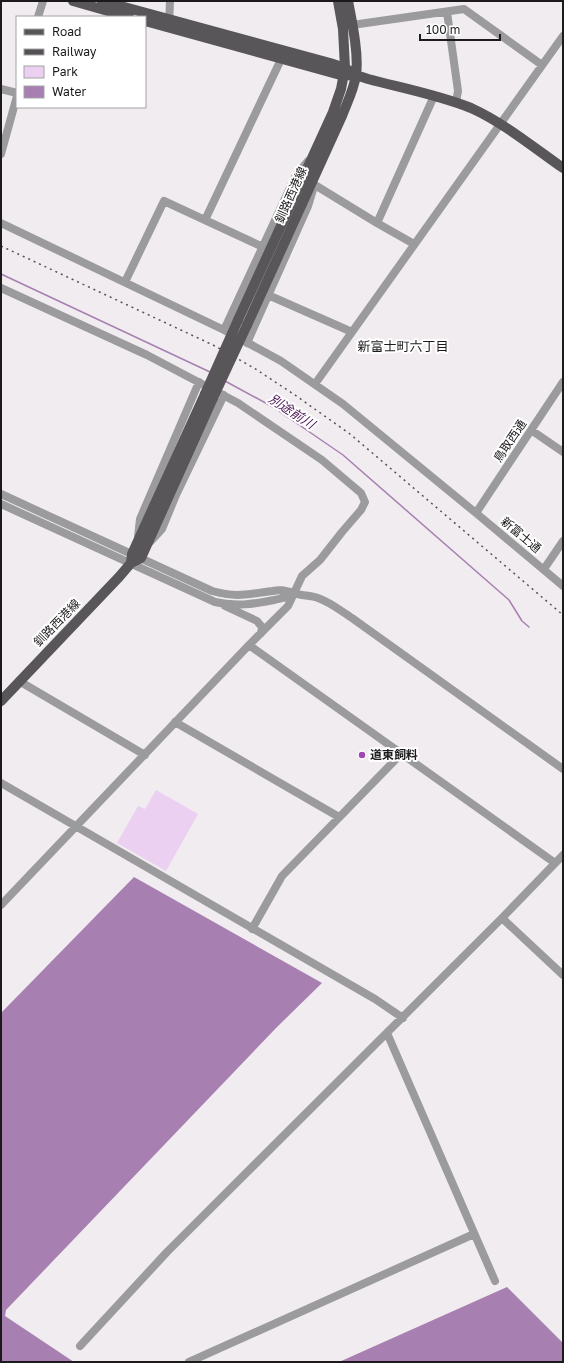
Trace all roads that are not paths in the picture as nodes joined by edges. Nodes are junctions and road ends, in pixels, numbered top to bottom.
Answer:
1 (42, 1) edge
2 (73, 1) edge
3 (102, 1) edge
4 (170, 1) edge
5 (338, 1) edge
6 (348, 1) edge
7 (447, 12) junction
8 (38, 16) edge
9 (126, 16) edge
10 (146, 21) edge
11 (170, 24) junction
12 (352, 25) junction
13 (563, 36) edge
14 (284, 54) junction
15 (542, 65) junction
16 (345, 72) junction
17 (356, 75) junction
18 (1, 89) edge
19 (16, 94) edge
20 (434, 96) junction
21 (16, 98) edge
22 (456, 102) junction
23 (500, 123) junction
24 (1, 154) edge
25 (314, 154) junction
26 (563, 168) edge
27 (309, 182) junction
28 (205, 220) junction
29 (1, 223) edge
30 (377, 224) junction
31 (414, 244) junction
32 (263, 247) junction
33 (125, 282) junction
34 (1, 288) edge
35 (268, 295) junction
36 (224, 330) junction
37 (352, 332) junction
38 (247, 343) junction
39 (199, 382) junction
40 (563, 382) edge
41 (315, 384) junction
42 (224, 395) junction
43 (532, 430) junction
44 (563, 452) edge
45 (1, 494) edge
46 (1, 504) edge
47 (476, 513) junction
48 (563, 540) edge
49 (142, 543) junction
50 (135, 558) junction
51 (544, 569) junction
52 (563, 586) edge
53 (294, 593) junction
54 (221, 603) junction
55 (261, 633) junction
56 (249, 645) junction
57 (19, 681) junction
58 (1, 701) edge
59 (175, 722) junction
60 (401, 754) junction
61 (145, 755) junction
62 (563, 770) edge
63 (1, 783) edge
64 (339, 818) junction
65 (75, 827) junction
66 (563, 855) edge
67 (555, 864) junction
68 (2, 902) edge
69 (502, 918) junction
70 (252, 929) junction
71 (563, 975) edge
72 (403, 1018) junction
73 (387, 1033) junction
74 (474, 1234) junction
75 (495, 1281) dead end
76 (80, 1346) dead end
77 (189, 1362) edge

1 - 8 street
2 - 9 main road
3 - 11 main road
4 - 11 street
5 - 16 main road, 釧路西港線
6 - 12 main road
7 - 12 street
7 - 15 street
7 - 22 street
10 - 11 main road
11 - 14 main road
12 - 17 main road
13 - 15 street
14 - 16 main road
14 - 28 street
15 - 23 street
16 - 17 main road
16 - 25 main road, 釧路西港線
17 - 20 main road
17 - 27 main road, 釧路西港線
18 - 19 street
20 - 22 main road
20 - 30 street
21 - 24 street
22 - 23 main road
23 - 26 main road
23 - 31 street
25 - 27 main road, 釧路西港線
25 - 32 street
27 - 30 street
27 - 35 street
27 - 49 main road, 釧路西港線, bridge
28 - 32 street
28 - 33 street
29 - 33 street, 新富士通
30 - 31 street
31 - 37 street
32 - 36 street
33 - 36 street, 新富士通
34 - 39 street
35 - 37 street
35 - 38 street
36 - 38 street, 新富士通
37 - 41 street
38 - 41 street, 新富士通
39 - 42 street
39 - 49 street
40 - 43 street, 鳥取西通
41 - 47 street, 新富士通
42 - 49 street
42 - 53 street
43 - 44 street
43 - 47 street, 鳥取西通
45 - 50 street
46 - 50 street
47 - 51 street, 新富士通
48 - 51 street
49 - 50 main road, 釧路西港線
50 - 53 street
50 - 54 street
50 - 57 main road, 釧路西港線
51 - 52 street, 新富士通
53 - 54 street
53 - 55 street
53 - 62 street
54 - 55 street
55 - 56 street
56 - 59 street
56 - 60 street
57 - 58 main road, 釧路西港線
57 - 61 street
59 - 61 street
59 - 64 street
60 - 64 street
60 - 67 street
61 - 65 street
63 - 65 street
64 - 70 street
65 - 68 street
65 - 70 street
66 - 67 street
67 - 69 street
69 - 71 street
69 - 72 street
70 - 72 street
72 - 73 street
73 - 74 street
73 - 76 street
74 - 75 street
74 - 77 street

